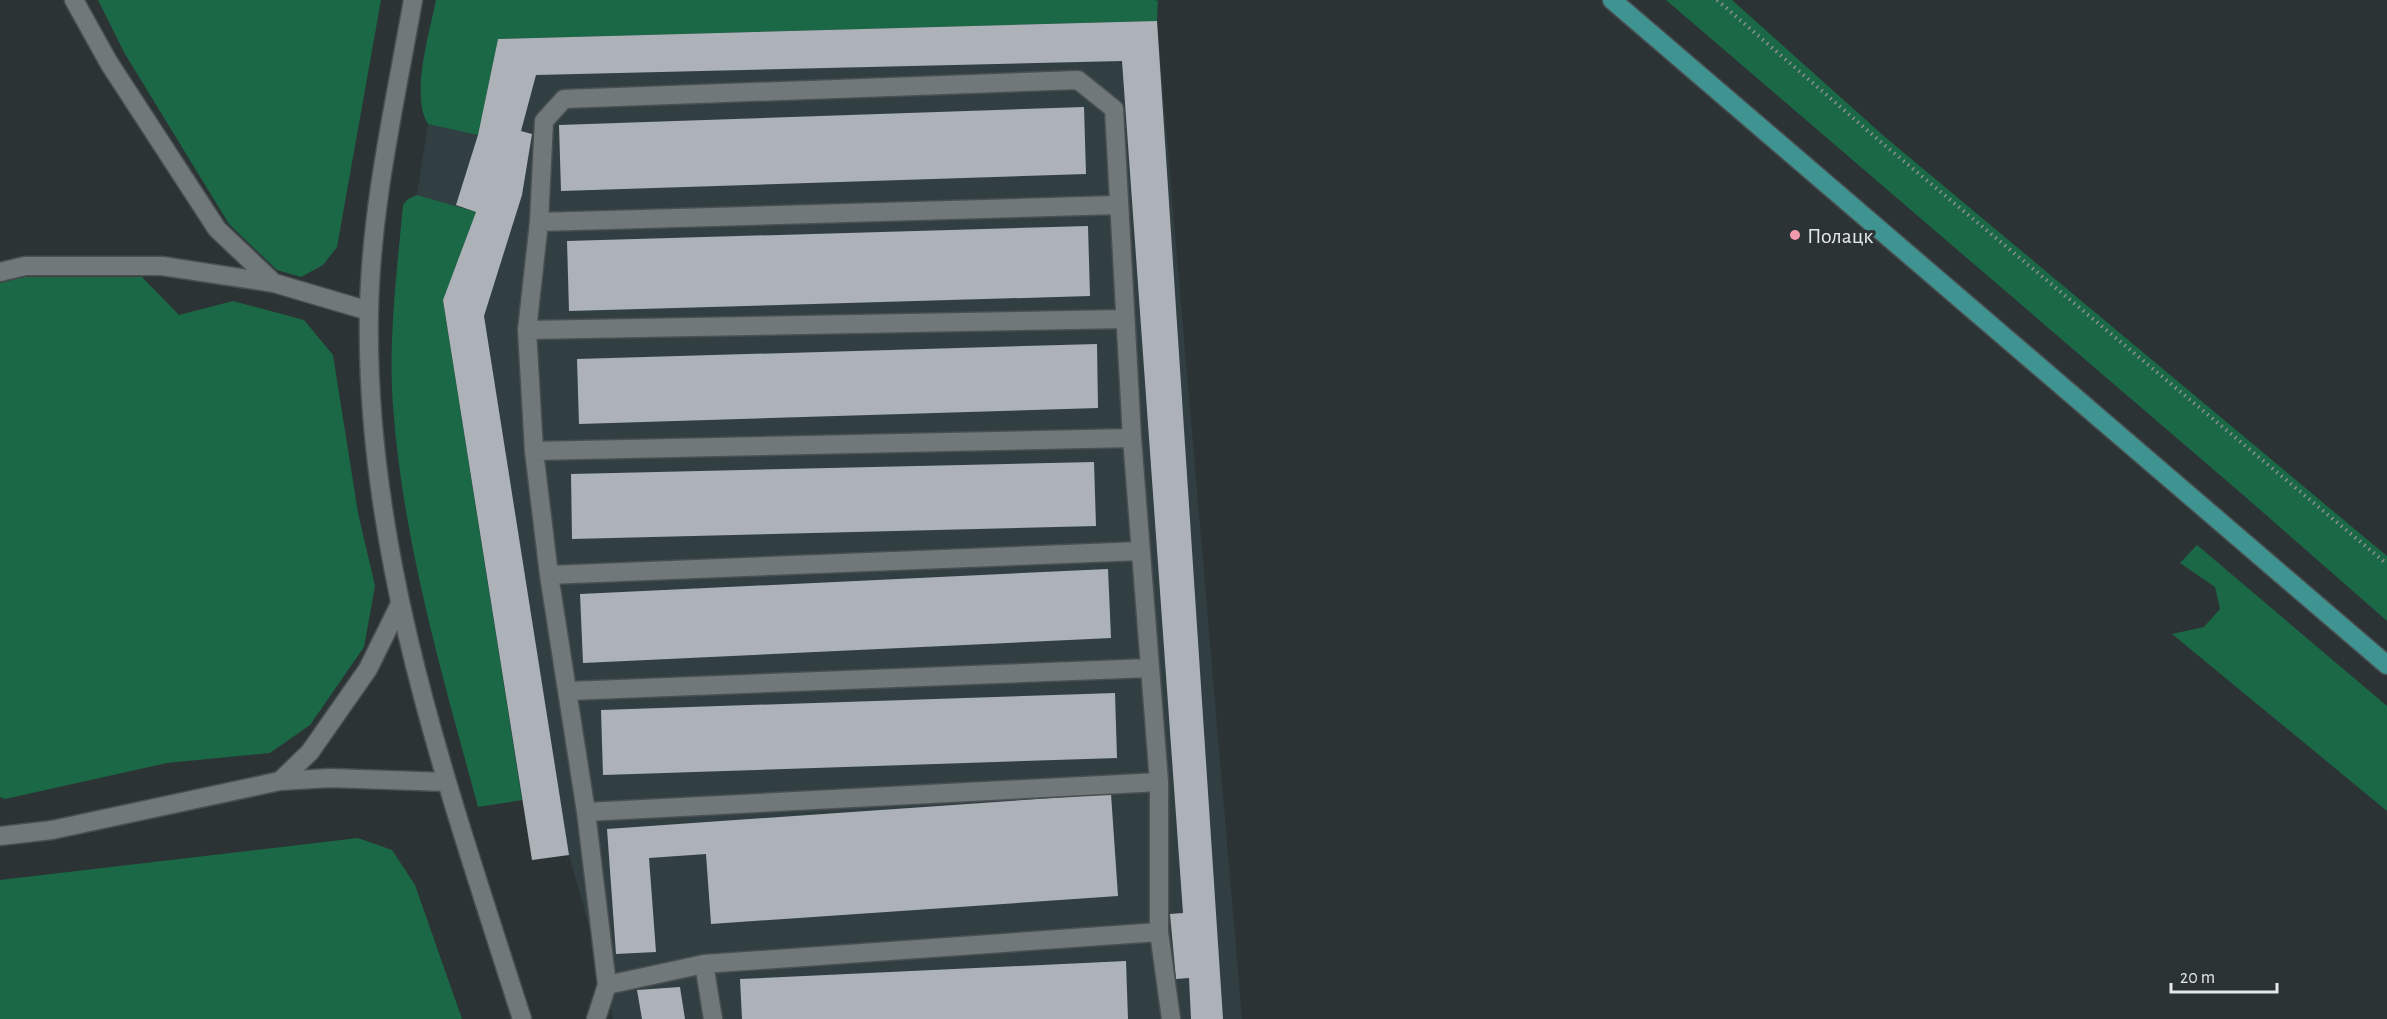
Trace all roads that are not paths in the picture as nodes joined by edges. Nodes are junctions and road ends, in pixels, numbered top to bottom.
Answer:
1 (74, 0) edge
2 (413, 0) edge
3 (1612, 0) edge
4 (1118, 205) junction
5 (539, 222) junction
6 (0, 272) edge
7 (274, 283) junction
8 (369, 311) junction
9 (1125, 319) junction
10 (527, 330) junction
11 (1132, 438) junction
12 (534, 451) junction
13 (1141, 551) junction
14 (549, 575) junction
15 (400, 604) junction
16 (2387, 665) edge
17 (1149, 669) junction
18 (568, 691) junction
19 (280, 781) junction
20 (447, 782) junction
21 (1159, 782) junction
22 (586, 812) junction
23 (0, 836) edge
24 (1159, 932) junction
25 (704, 964) junction
26 (607, 985) junction
27 (522, 1019) edge
28 (596, 1019) edge
29 (713, 1019) edge
30 (1171, 1019) edge

1 - 7 street
2 - 8 street
3 - 16 main road
4 - 5 street
4 - 5 street
4 - 9 street
5 - 10 street
6 - 7 street
7 - 8 street
8 - 15 street
9 - 10 street
9 - 11 street
10 - 12 street
11 - 12 street
11 - 13 street
12 - 14 street
13 - 14 street
13 - 17 street
14 - 18 street
15 - 19 street
15 - 20 street
17 - 18 street
17 - 21 street
18 - 22 street
19 - 20 street
19 - 23 street
20 - 27 street
21 - 22 street
21 - 24 street
22 - 26 street
24 - 25 street
24 - 30 street
25 - 26 street
25 - 29 street
26 - 28 street

